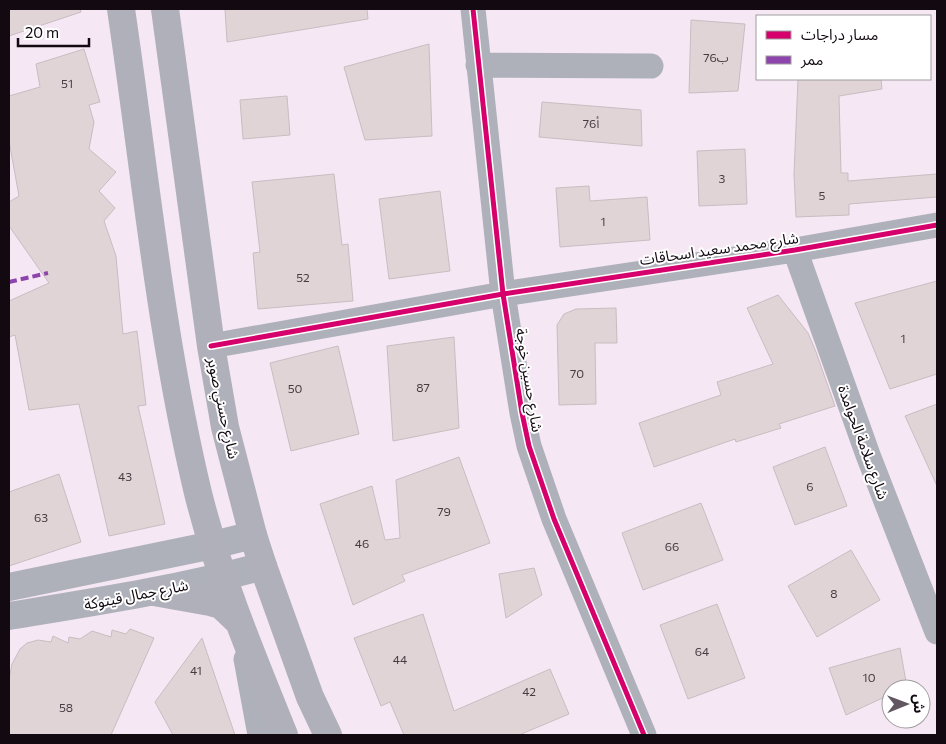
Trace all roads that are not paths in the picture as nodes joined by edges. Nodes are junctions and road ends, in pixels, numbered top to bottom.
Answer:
1 (121, 9) edge
2 (165, 9) edge
3 (472, 9) edge
4 (478, 65) junction
5 (651, 66) dead end
6 (937, 225) edge
7 (795, 250) junction
8 (504, 294) junction
9 (210, 346) junction
10 (253, 535) junction
11 (213, 546) junction
12 (263, 566) junction
13 (222, 577) junction
14 (9, 587) edge
15 (154, 592) junction
16 (9, 616) edge
17 (239, 622) junction
18 (937, 632) edge
19 (635, 732) edge
20 (260, 735) edge
21 (284, 735) edge
22 (328, 735) edge

1 - 11 main road
2 - 9 main road, شارع حسني صوبر
3 - 4 street, شارع حسين خوجة
4 - 5 street
4 - 8 street, شارع حسين خوجة
6 - 7 street, شارع محمد سعيد اسحاقات
7 - 8 street, شارع محمد سعيد اسحاقات
7 - 18 street, شارع سلامة الحوامدة
8 - 9 street, شارع محمد سعيد اسحاقات
8 - 19 street, شارع حسين خوجة
9 - 10 main road, شارع حسني صوبر
10 - 11 street
10 - 12 main road, شارع حسني صوبر
11 - 13 main road
11 - 14 street
12 - 13 street, شارع جمال قيتوكة
12 - 22 main road, شارع حسني صوبر
13 - 15 street, شارع جمال قيتوكة
13 - 17 main road
15 - 16 street, شارع جمال قيتوكة
15 - 17 main road
17 - 20 street
17 - 21 main road

